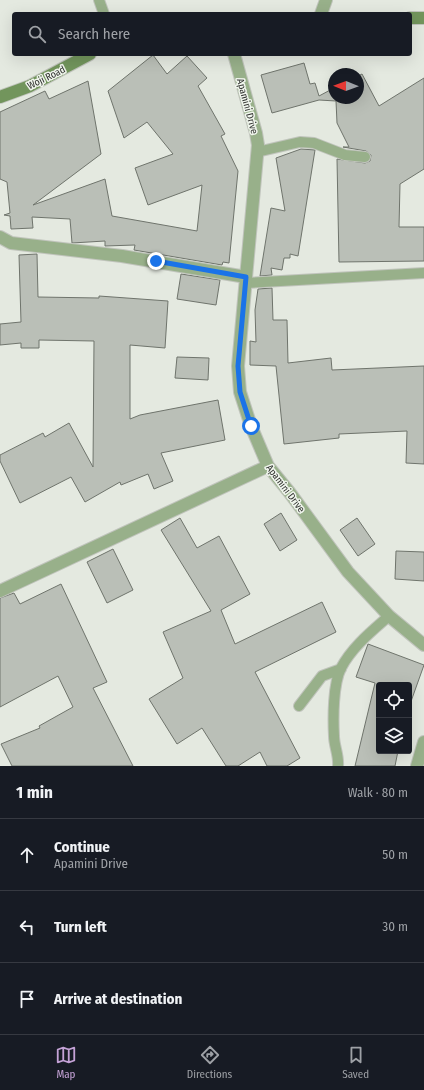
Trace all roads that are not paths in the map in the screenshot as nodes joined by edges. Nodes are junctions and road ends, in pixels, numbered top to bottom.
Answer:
1 (99, 0) edge
2 (326, 0) edge
3 (103, 12) edge
4 (322, 12) edge
5 (412, 18) edge
6 (424, 18) edge
7 (86, 56) edge
8 (235, 56) edge
9 (0, 97) edge
10 (257, 152) junction
11 (366, 157) dead end
12 (0, 237) edge
13 (424, 273) edge
14 (246, 280) junction
15 (268, 466) junction
16 (0, 591) edge
17 (389, 616) junction
18 (424, 646) edge
19 (341, 669) junction
20 (299, 706) dead end
21 (424, 742) edge
22 (338, 766) edge
23 (417, 766) edge

1 - 3 lane
2 - 4 street
5 - 6 main road
7 - 9 main road, Woji Road
8 - 10 street, Apamini Drive
10 - 11 lane
10 - 14 street, Apamini Drive
12 - 14 street
13 - 14 lane
14 - 15 street, Apamini Drive
15 - 16 street
15 - 17 street, Apamini Drive
17 - 18 street, Apamini Drive
17 - 19 lane
19 - 20 lane
19 - 22 lane
21 - 23 street

